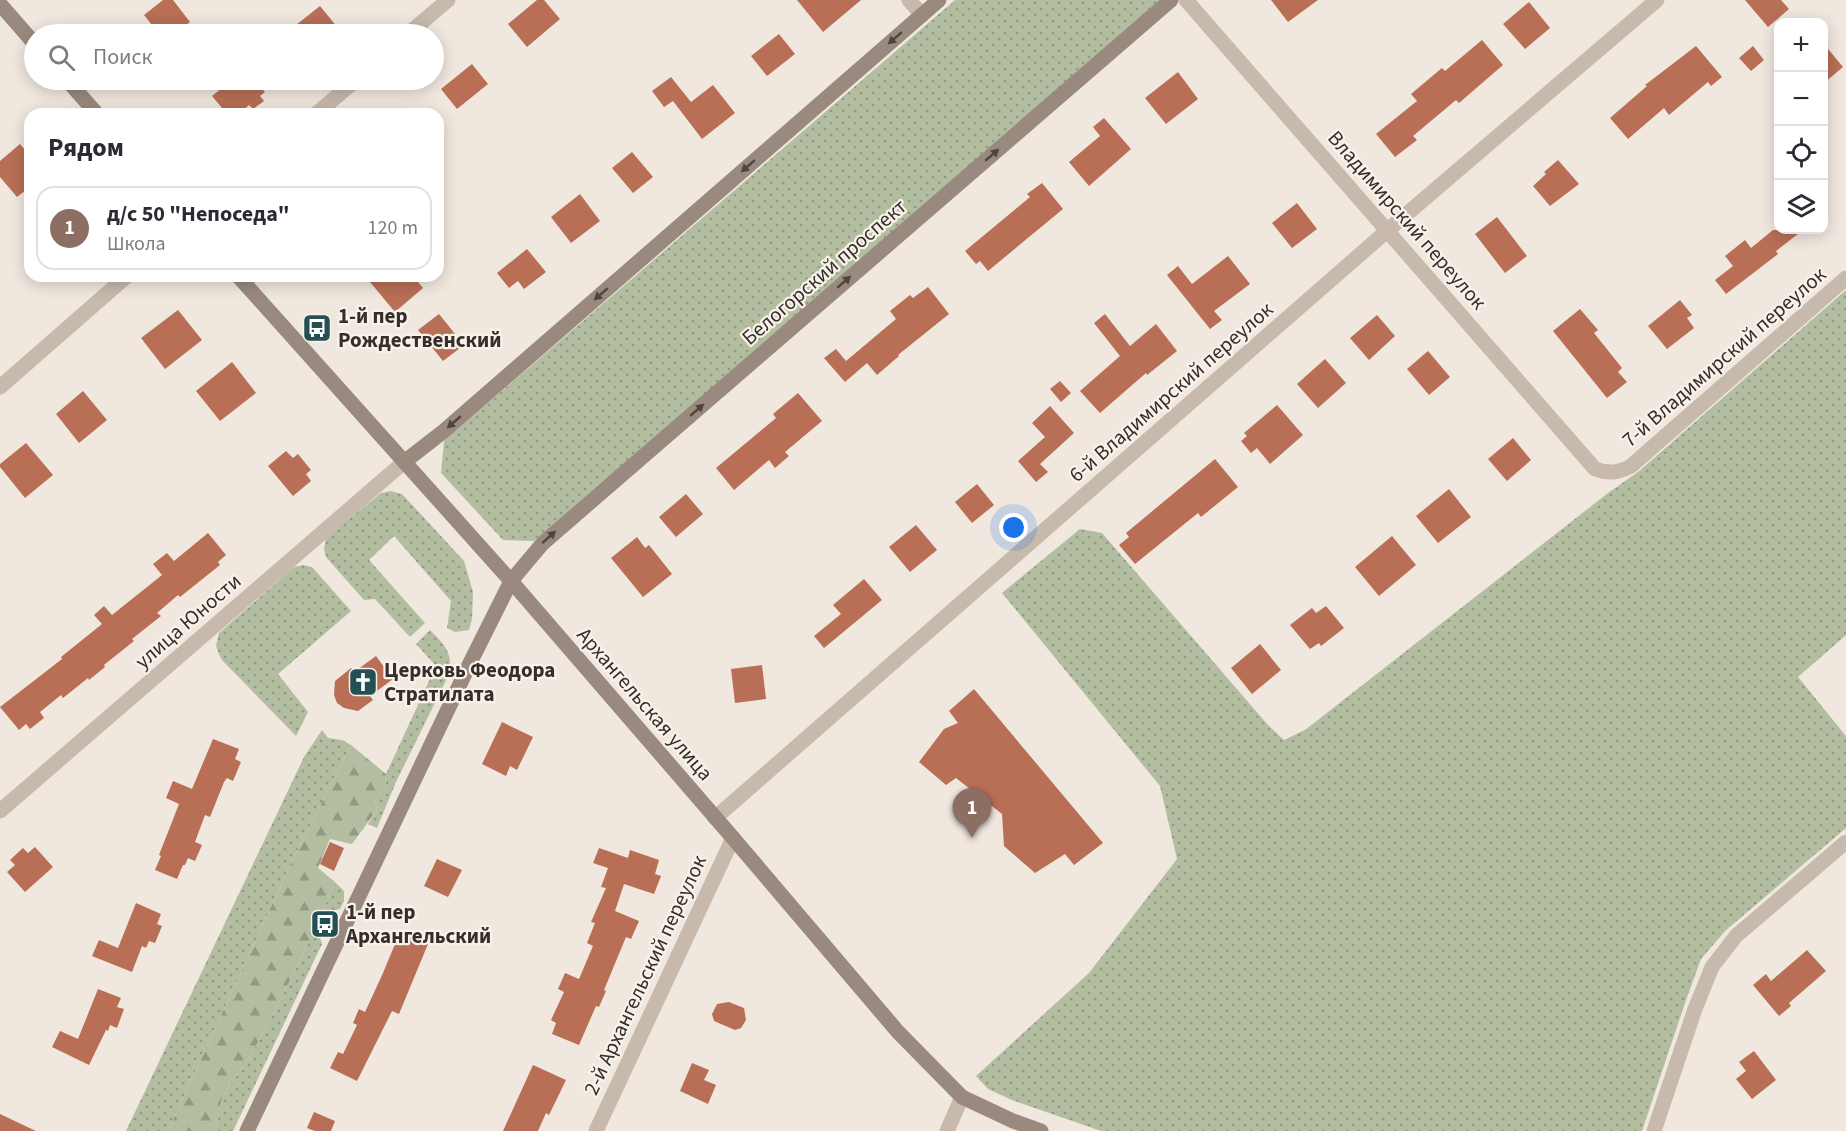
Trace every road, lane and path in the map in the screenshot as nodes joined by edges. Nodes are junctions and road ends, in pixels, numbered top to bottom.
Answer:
1 (448, 0) edge
2 (909, 0) edge
3 (939, 0) edge
4 (1171, 0) edge
5 (1186, 0) edge
6 (1657, 0) edge
7 (0, 4) edge
8 (922, 15) junction
9 (420, 24) edge
10 (24, 32) edge
11 (76, 90) edge
12 (344, 90) edge
13 (92, 108) edge
14 (323, 108) edge
15 (1388, 230) junction
16 (1846, 278) edge
17 (121, 282) edge
18 (243, 282) edge
19 (0, 387) edge
20 (404, 462) junction
21 (1595, 469) joint
22 (511, 581) junction
23 (0, 811) edge
24 (715, 818) junction
25 (733, 838) junction
26 (1846, 842) edge
27 (962, 1096) junction
28 (247, 1131) edge
29 (596, 1131) edge
30 (947, 1131) edge
31 (1041, 1131) edge
32 (1654, 1131) edge

1 - 9 street
2 - 8 street
3 - 8 street
22 -> 4 street, Белогорский проспект
5 - 15 street, Владимирский переулок
6 - 15 street, 6-й Владимирский переулок
7 - 10 street
8 -> 20 street
11 - 13 street
12 - 14 street
15 - 21 street, Владимирский переулок
15 - 24 street, 6-й Владимирский переулок
16 - 21 street, 7-й Владимирский переулок
17 - 19 street
18 - 20 street, Архангельская улица
20 - 22 street, Архангельская улица
20 - 23 street, улица Юности
22 - 24 street, Архангельская улица
22 - 28 street, Белогорский проспект
24 - 25 street, Архангельская улица
25 - 27 street, Архангельская улица
25 - 29 street, 2-й Архангельский переулок
26 - 32 street
27 - 30 street
27 - 31 street, Архангельская улица

